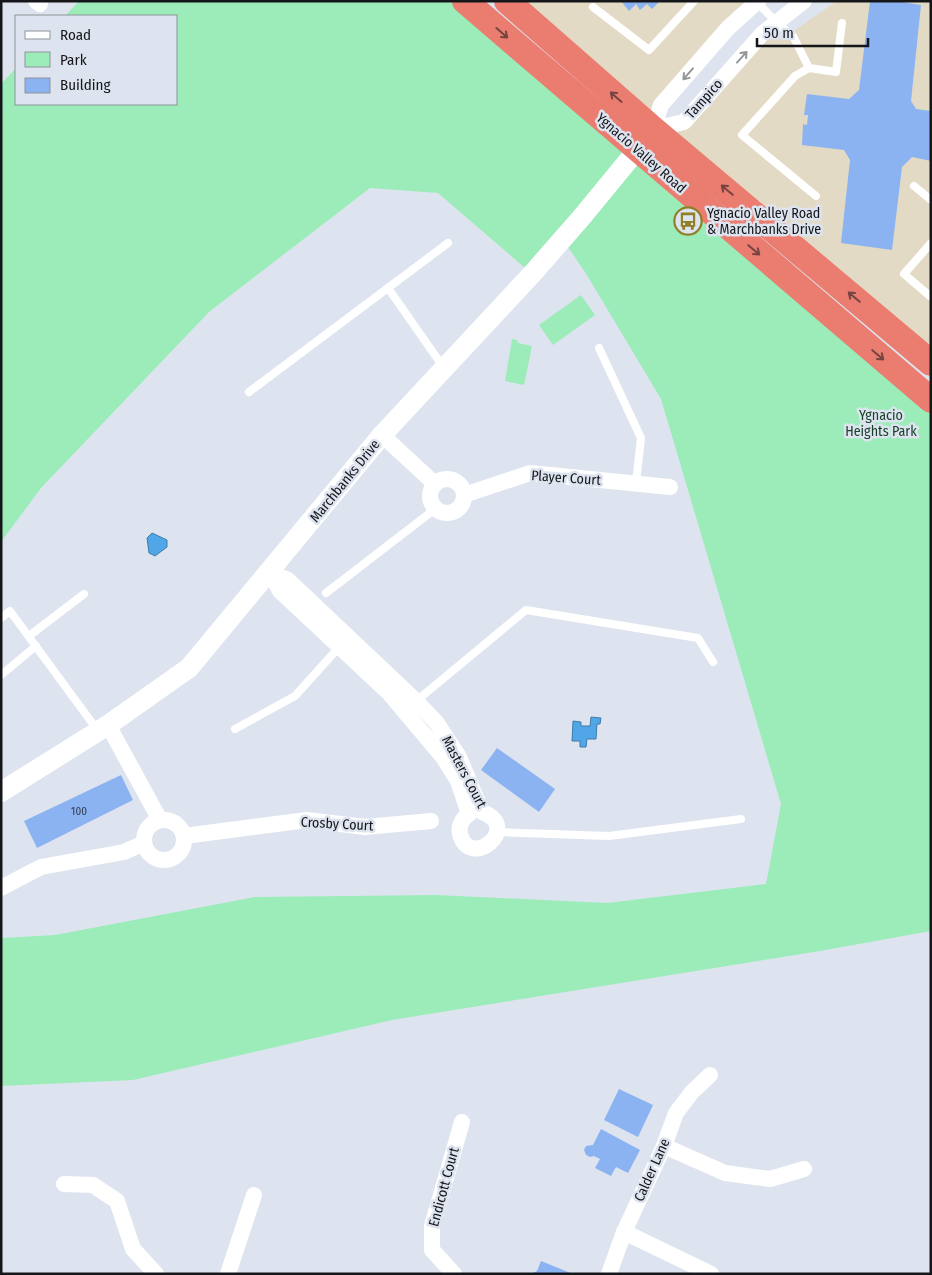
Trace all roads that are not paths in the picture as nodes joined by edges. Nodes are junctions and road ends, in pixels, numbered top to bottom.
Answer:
1 (465, 1) edge
2 (507, 1) edge
3 (694, 1) edge
4 (804, 1) edge
5 (757, 2) edge
6 (593, 7) dead end
7 (776, 22) junction
8 (842, 23) dead end
9 (809, 68) junction
10 (653, 129) junction
11 (637, 150) junction
12 (914, 186) dead end
13 (816, 196) dead end
14 (931, 200) edge
15 (448, 243) dead end
16 (931, 243) edge
17 (388, 288) junction
18 (931, 297) edge
19 (599, 348) dead end
20 (931, 363) edge
21 (444, 368) junction
22 (249, 392) dead end
23 (931, 400) edge
24 (382, 435) junction
25 (435, 484) junction
26 (636, 484) junction
27 (670, 487) dead end
28 (464, 495) junction
29 (435, 508) junction
30 (270, 572) junction
31 (326, 593) dead end
32 (84, 594) dead end
33 (1, 618) edge
34 (28, 636) junction
35 (345, 643) junction
36 (36, 646) junction
37 (713, 662) dead end
38 (1, 675) edge
39 (411, 706) junction
40 (103, 728) junction
41 (236, 729) dead end
42 (1, 792) edge
43 (741, 819) dead end
44 (160, 820) junction
45 (431, 821) dead end
46 (497, 832) junction
47 (184, 836) junction
48 (144, 843) junction
49 (1, 888) edge
50 (710, 1075) dead end
51 (462, 1122) dead end
52 (664, 1146) junction
53 (804, 1169) dead end
54 (64, 1184) dead end
55 (254, 1195) dead end
56 (624, 1232) junction
57 (156, 1274) edge
58 (228, 1274) edge
59 (454, 1274) edge
60 (609, 1274) edge
61 (711, 1274) edge

1 -> 11 highway, Ygnacio Valley Road
10 -> 2 highway, Ygnacio Valley Road
3 - 6 lane
4 - 7 street, Tampico
5 - 7 lane
5 -> 10 street, Tampico
7 - 9 lane
10 -> 7 street, Tampico
8 - 9 lane
9 - 13 lane
10 - 11 street, Marchbanks Drive
20 -> 10 highway, Ygnacio Valley Road
11 - 21 street, Marchbanks Drive
11 -> 23 highway, Ygnacio Valley Road
12 - 14 lane
15 - 17 lane
16 - 18 lane
17 - 21 lane
17 - 22 lane
19 - 26 lane
21 - 24 street, Marchbanks Drive
24 - 25 street
24 - 30 street, Marchbanks Drive
25 - 28 street
25 - 29 street
26 - 27 street, Player Court
26 - 28 street, Player Court
28 - 29 street
29 - 31 lane
30 - 35 street, Masters Court
30 - 40 street, Marchbanks Drive
32 - 34 lane
33 - 34 lane
34 - 36 lane
35 - 39 street, Masters Court
35 - 41 lane
36 - 38 lane
36 - 40 lane
37 - 39 lane
39 - 46 street, Masters Court
39 - 46 street, Masters Court
40 - 42 street, Marchbanks Drive
40 - 44 street
43 - 46 lane
44 - 47 street
44 - 48 street
45 - 47 street, Crosby Court
47 - 48 street
48 - 49 street
50 - 52 street, Calder Lane
51 - 59 street, Endicott Court
52 - 53 street
52 - 56 street, Calder Lane
54 - 57 street
55 - 58 street
56 - 60 street, Calder Lane
56 - 61 street

